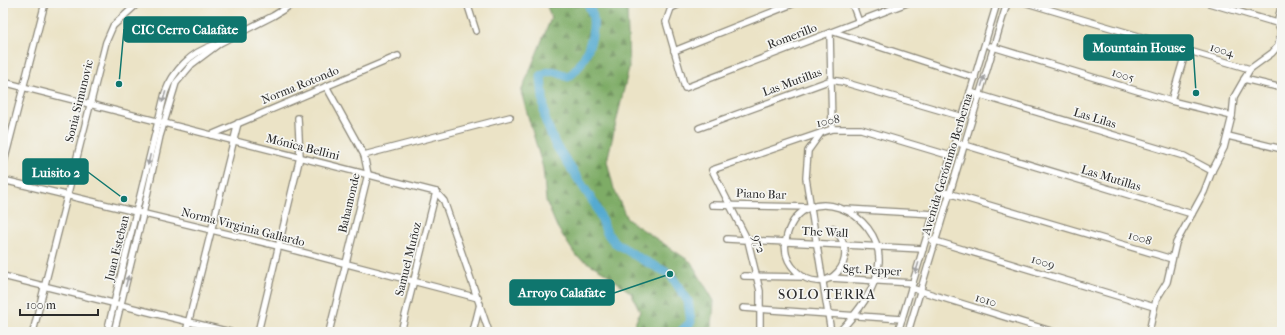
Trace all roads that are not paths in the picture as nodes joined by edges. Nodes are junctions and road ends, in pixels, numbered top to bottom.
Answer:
1 (45, 3) edge
2 (138, 3) edge
3 (294, 3) edge
4 (467, 3) edge
5 (682, 3) edge
6 (795, 3) edge
7 (852, 3) edge
8 (908, 3) edge
9 (997, 3) edge
10 (1007, 3) edge
11 (1027, 3) edge
12 (1209, 3) edge
13 (1282, 3) edge
14 (670, 5) edge
15 (1281, 12) edge
16 (859, 22) junction
17 (1277, 23) junction
18 (476, 31) dead end
19 (832, 32) junction
20 (220, 43) junction
21 (985, 44) junction
22 (994, 47) junction
23 (674, 51) junction
24 (1186, 51) junction
25 (398, 56) dead end
26 (1250, 69) junction
27 (975, 78) junction
28 (1244, 79) junction
29 (831, 80) junction
30 (3, 82) edge
31 (326, 86) junction
32 (23, 87) junction
33 (1282, 88) edge
34 (970, 92) junction
35 (979, 95) junction
36 (1171, 101) junction
37 (89, 104) junction
38 (1232, 116) junction
39 (510, 117) dead end
40 (963, 117) junction
41 (298, 118) dead end
42 (157, 122) junction
43 (164, 123) junction
44 (238, 123) junction
45 (699, 128) dead end
46 (832, 129) junction
47 (823, 132) junction
48 (211, 135) junction
49 (1228, 136) junction
50 (234, 141) junction
51 (955, 142) junction
52 (965, 145) junction
53 (1282, 149) edge
54 (364, 155) junction
55 (951, 156) junction
56 (300, 157) junction
57 (3, 166) edge
58 (712, 170) joint
59 (1212, 171) junction
60 (368, 174) junction
61 (3, 180) edge
62 (941, 191) junction
63 (436, 192) junction
64 (950, 194) junction
65 (67, 196) junction
66 (730, 204) junction
67 (712, 205) dead end
68 (810, 207) junction
69 (843, 209) junction
70 (136, 212) junction
71 (144, 214) junction
72 (934, 214) junction
73 (1192, 214) junction
74 (833, 228) dead end
75 (212, 230) junction
76 (926, 238) junction
77 (726, 239) dead end
78 (748, 241) junction
79 (935, 241) junction
80 (785, 242) junction
81 (815, 243) junction
82 (844, 244) junction
83 (278, 246) junction
84 (877, 247) junction
85 (923, 249) junction
86 (1172, 259) junction
87 (346, 265) junction
88 (3, 276) edge
89 (744, 276) dead end
90 (758, 276) junction
91 (805, 277) junction
92 (830, 278) junction
93 (822, 281) junction
94 (874, 281) junction
95 (414, 283) junction
96 (912, 285) junction
97 (44, 286) junction
98 (920, 291) junction
99 (479, 301) junction
100 (118, 304) junction
101 (1154, 307) junction
102 (743, 308) dead end
103 (761, 310) junction
104 (828, 314) junction
105 (854, 315) junction
106 (902, 319) junction
107 (189, 321) junction
108 (33, 332) edge
109 (107, 332) edge
110 (114, 332) edge
111 (186, 332) edge
112 (230, 332) edge
113 (258, 332) edge
114 (329, 332) edge
115 (401, 332) edge
116 (472, 332) edge
117 (489, 332) edge
118 (760, 332) edge
119 (831, 332) edge
120 (839, 332) edge
121 (898, 332) edge
122 (908, 332) edge
123 (1054, 332) edge
124 (1149, 332) edge

1 - 32 street
2 - 37 street, Sonia Simunovic
3 - 20 street
4 - 18 street
5 - 14 street
6 - 23 street
7 - 16 street
8 - 16 street, Romerillo
9 - 21 street, Avenida Gerónimo Berberna
10 - 22 street, Avenida Gerónimo Berberna
11 - 24 street, 1004
12 - 17 street
13 - 15 street
14 - 23 street
15 - 17 street
16 - 19 street, Romerillo
17 - 26 street
19 - 23 street, Romerillo
19 - 27 street
19 - 29 street
20 -> 42 street, Juan Esteban
20 - 43 street, Juan Esteban
21 - 22 street, 1005
21 - 27 street, Avenida Gerónimo Berberna
35 -> 22 street, Avenida Gerónimo Berberna
22 - 36 street, 1005
24 - 26 street, 1004
24 - 36 street
25 - 31 street, Norma Rotondo
26 - 28 street
27 - 34 street, Avenida Gerónimo Berberna
28 - 33 street
28 - 38 street
29 - 40 street, Las Mutillas
29 - 45 street, Las Mutillas
29 - 46 street
30 - 32 street, Mónica Bellini
31 - 44 street, Norma Rotondo
31 - 54 street, Bahamonde
32 - 37 street, Mónica Bellini
32 - 57 street
34 - 35 street, Las Lilas
34 - 40 street, Avenida Gerónimo Berberna
35 - 52 street, Avenida Gerónimo Berberna
35 - 59 street, Las Lilas
36 - 38 street, 1005
37 - 42 street, Mónica Bellini
37 - 65 street, Sonia Simunovic
38 - 49 street
39 - 54 street
40 - 51 street, Avenida Gerónimo Berberna
41 - 56 street
42 - 43 street, Mónica Bellini
42 -> 70 street, Juan Esteban
43 - 48 street, Mónica Bellini
43 - 71 street, Juan Esteban
44 - 48 street, Norma Rotondo
44 - 50 street
46 - 47 street, 1008
46 - 55 street, 1008
47 - 58 street, 1008
47 - 68 street
48 - 50 street, Mónica Bellini
49 - 53 street
49 - 59 street
50 - 56 street, Mónica Bellini
50 - 75 street
51 - 52 street, Las Mutillas
51 - 55 street, Avenida Gerónimo Berberna
52 - 64 street, Avenida Gerónimo Berberna
52 - 73 street, Las Mutillas
54 - 60 street, Bahamonde
55 - 62 street, Avenida Gerónimo Berberna
56 - 60 street, Mónica Bellini
56 - 83 street
58 - 66 street, 972
59 - 73 street
60 - 63 street, Mónica Bellini
60 - 87 street, Bahamonde
61 - 65 street, Norma Virginia Gallardo
62 - 64 street, 1008
62 - 72 street, Avenida Gerónimo Berberna
63 - 95 street, Samuel Muñoz
63 - 99 street
64 - 79 street, Avenida Gerónimo Berberna
64 - 86 street, 1008
65 - 70 street, Norma Virginia Gallardo
65 - 97 street, Sonia Simunovic
66 - 67 street, Piano Bar
66 - 68 street, Piano Bar
66 - 78 street, 972
68 - 69 street, Piano Bar
68 - 80 street
68 - 81 street
69 - 72 street
69 - 84 street
70 - 71 street, Norma Virginia Gallardo
70 - 100 street, Juan Esteban
71 - 75 street, Norma Virginia Gallardo
100 -> 71 street, Juan Esteban
72 - 76 street, Avenida Gerónimo Berberna
73 - 86 street
74 - 82 street
75 - 83 street, Norma Virginia Gallardo
75 - 107 street
76 - 79 street, 1009
76 - 85 street, Avenida Gerónimo Berberna
77 - 78 street, The Wall
78 - 80 street, The Wall
78 - 90 street, 972
79 - 98 street, Avenida Gerónimo Berberna
79 - 101 street, 1009
80 - 81 street, The Wall
80 - 91 street
81 - 82 street, The Wall
81 - 93 street
82 - 84 street, The Wall
82 - 92 street
83 - 87 street, Norma Virginia Gallardo
83 - 113 street
84 - 85 street, The Wall
84 - 94 street
85 -> 96 street, Avenida Gerónimo Berberna
86 - 101 street
87 - 95 street, Norma Virginia Gallardo
87 - 114 street, Bahamonde
88 - 97 street
89 - 90 street
90 - 91 street
90 - 103 street, 972
91 - 93 street
92 - 93 street
92 - 94 street, Sgt. Pepper
93 - 104 street
94 - 96 street, Sgt. Pepper
94 - 105 street
95 - 99 street, Norma Virginia Gallardo
95 - 115 street, Samuel Muñoz
96 - 98 street, 1010
96 - 106 street, Avenida Gerónimo Berberna
97 - 100 street
97 - 108 street, Sonia Simunovic
98 - 122 street, Avenida Gerónimo Berberna
98 - 123 street, 1010
99 - 116 street
99 - 117 street
100 - 107 street
100 - 109 street, Juan Esteban
100 - 110 street, Juan Esteban
101 - 124 street
102 - 103 street
103 - 104 street
103 - 118 street, 972
104 - 105 street
104 - 119 street
105 - 106 street
105 - 120 street
106 - 121 street, Avenida Gerónimo Berberna
107 - 111 street
107 - 112 street

